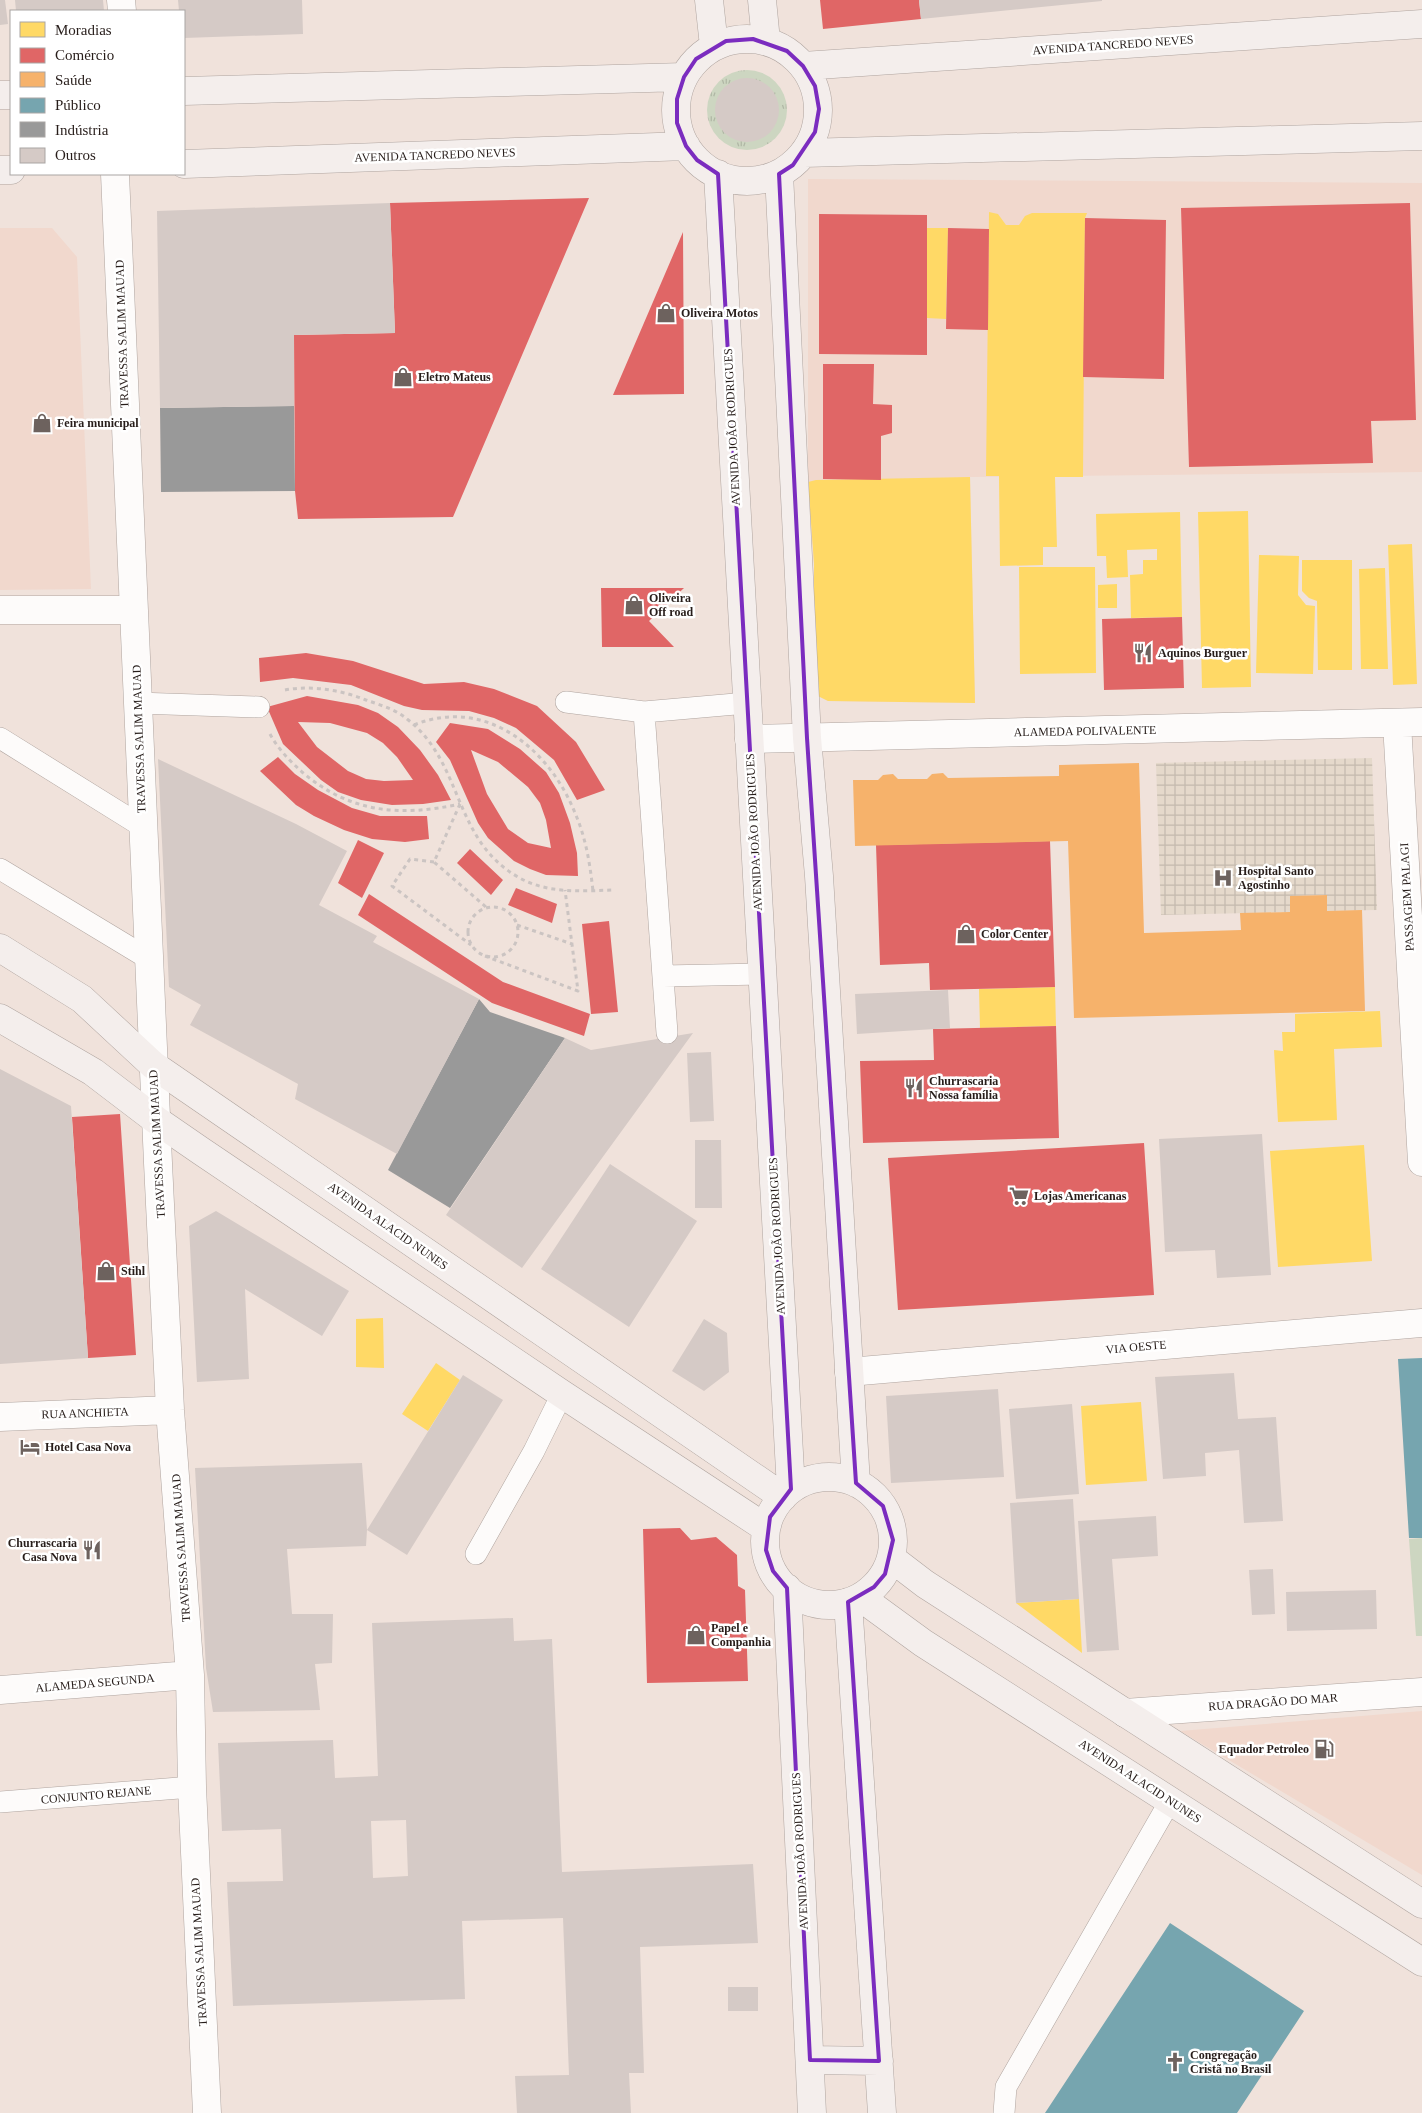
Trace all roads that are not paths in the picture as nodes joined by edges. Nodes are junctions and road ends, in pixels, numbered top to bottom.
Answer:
1 (709, 0) edge
2 (762, 0) edge
3 (1422, 24) edge
4 (766, 41) junction
5 (714, 46) junction
6 (803, 66) junction
7 (684, 77) junction
8 (185, 90) edge
9 (1422, 136) edge
10 (686, 146) junction
11 (804, 153) junction
12 (185, 164) edge
13 (718, 174) junction
14 (779, 174) junction
15 (115, 175) edge
16 (0, 610) edge
17 (134, 610) junction
18 (137, 702) junction
19 (566, 702) dead end
20 (747, 703) junction
21 (259, 707) road end
22 (644, 712) junction
23 (1409, 722) edge
24 (0, 738) edge
25 (807, 738) junction
26 (749, 739) junction
27 (143, 827) junction
28 (0, 869) edge
29 (0, 948) edge
30 (149, 959) junction
31 (762, 974) junction
32 (663, 976) junction
33 (0, 1018) edge
34 (667, 1033) dead end
35 (153, 1065) junction
36 (156, 1120) junction
37 (1422, 1162) edge
38 (1422, 1322) edge
39 (849, 1372) junction
40 (562, 1394) junction
41 (170, 1410) junction
42 (0, 1417) edge
43 (856, 1482) junction
44 (787, 1493) junction
45 (766, 1528) junction
46 (476, 1554) dead end
47 (891, 1558) junction
48 (787, 1588) junction
49 (854, 1600) junction
50 (190, 1675) junction
51 (0, 1690) edge
52 (1422, 1692) edge
53 (1125, 1713) junction
54 (192, 1787) junction
55 (1170, 1801) junction
56 (0, 1802) edge
57 (1422, 1904) edge
58 (1422, 1962) edge
59 (810, 2060) junction
60 (879, 2062) junction
61 (207, 2113) edge
62 (812, 2113) edge
63 (882, 2113) edge
64 (1004, 2113) edge

1 - 5 street
2 - 4 street
3 - 6 street, AVENIDA TANCREDO NEVES
4 - 5 street
4 - 6 street
5 - 7 street
6 - 11 street
7 - 8 street
7 - 10 street
9 - 11 street
10 - 12 street, AVENIDA TANCREDO NEVES
10 - 13 street
11 - 14 street
13 - 14 street
13 - 20 street, AVENIDA JOÃO RODRIGUES
14 - 25 street
15 - 17 street, TRAVESSA SALIM MAUAD
16 - 17 street
17 - 18 street, TRAVESSA SALIM MAUAD
18 - 21 lane
18 - 27 street, TRAVESSA SALIM MAUAD
19 - 22 lane
20 - 22 lane
20 - 26 street, AVENIDA JOÃO RODRIGUES
22 - 32 lane
23 - 25 street, ALAMEDA POLIVALENTE
23 - 37 street, PASSAGEM PALAGI
24 - 27 lane
25 - 26 street, ALAMEDA POLIVALENTE
25 - 39 street
26 - 31 street, AVENIDA JOÃO RODRIGUES
27 - 30 street, TRAVESSA SALIM MAUAD
28 - 30 lane
29 - 35 street, AVENIDA ALACID NUNES
30 - 35 street, TRAVESSA SALIM MAUAD
31 - 32 lane
31 - 44 street, AVENIDA JOÃO RODRIGUES
32 - 34 lane
33 - 36 street
35 - 36 street, TRAVESSA SALIM MAUAD
35 - 44 street, AVENIDA ALACID NUNES
36 - 40 street
36 - 41 street, TRAVESSA SALIM MAUAD
38 - 39 street, VIA OESTE
39 - 43 street
40 - 45 street
40 - 46 lane
41 - 42 street, RUA ANCHIETA
41 - 50 street, TRAVESSA SALIM MAUAD
43 - 44 street
43 - 47 street
44 - 45 street
45 - 48 street
47 - 49 street
47 - 53 street
48 - 49 street
48 - 59 street, AVENIDA JOÃO RODRIGUES
49 - 55 street, AVENIDA ALACID NUNES
49 - 60 street
50 - 51 street, ALAMEDA SEGUNDA
50 - 54 street, TRAVESSA SALIM MAUAD
52 - 53 street, RUA DRAGÃO DO MAR
53 - 57 street
54 - 56 lane, CONJUNTO REJANE
54 - 61 street, TRAVESSA SALIM MAUAD
55 - 58 street, AVENIDA ALACID NUNES
55 - 64 lane
59 - 60 street
59 - 62 street, AVENIDA JOÃO RODRIGUES
60 - 63 street

